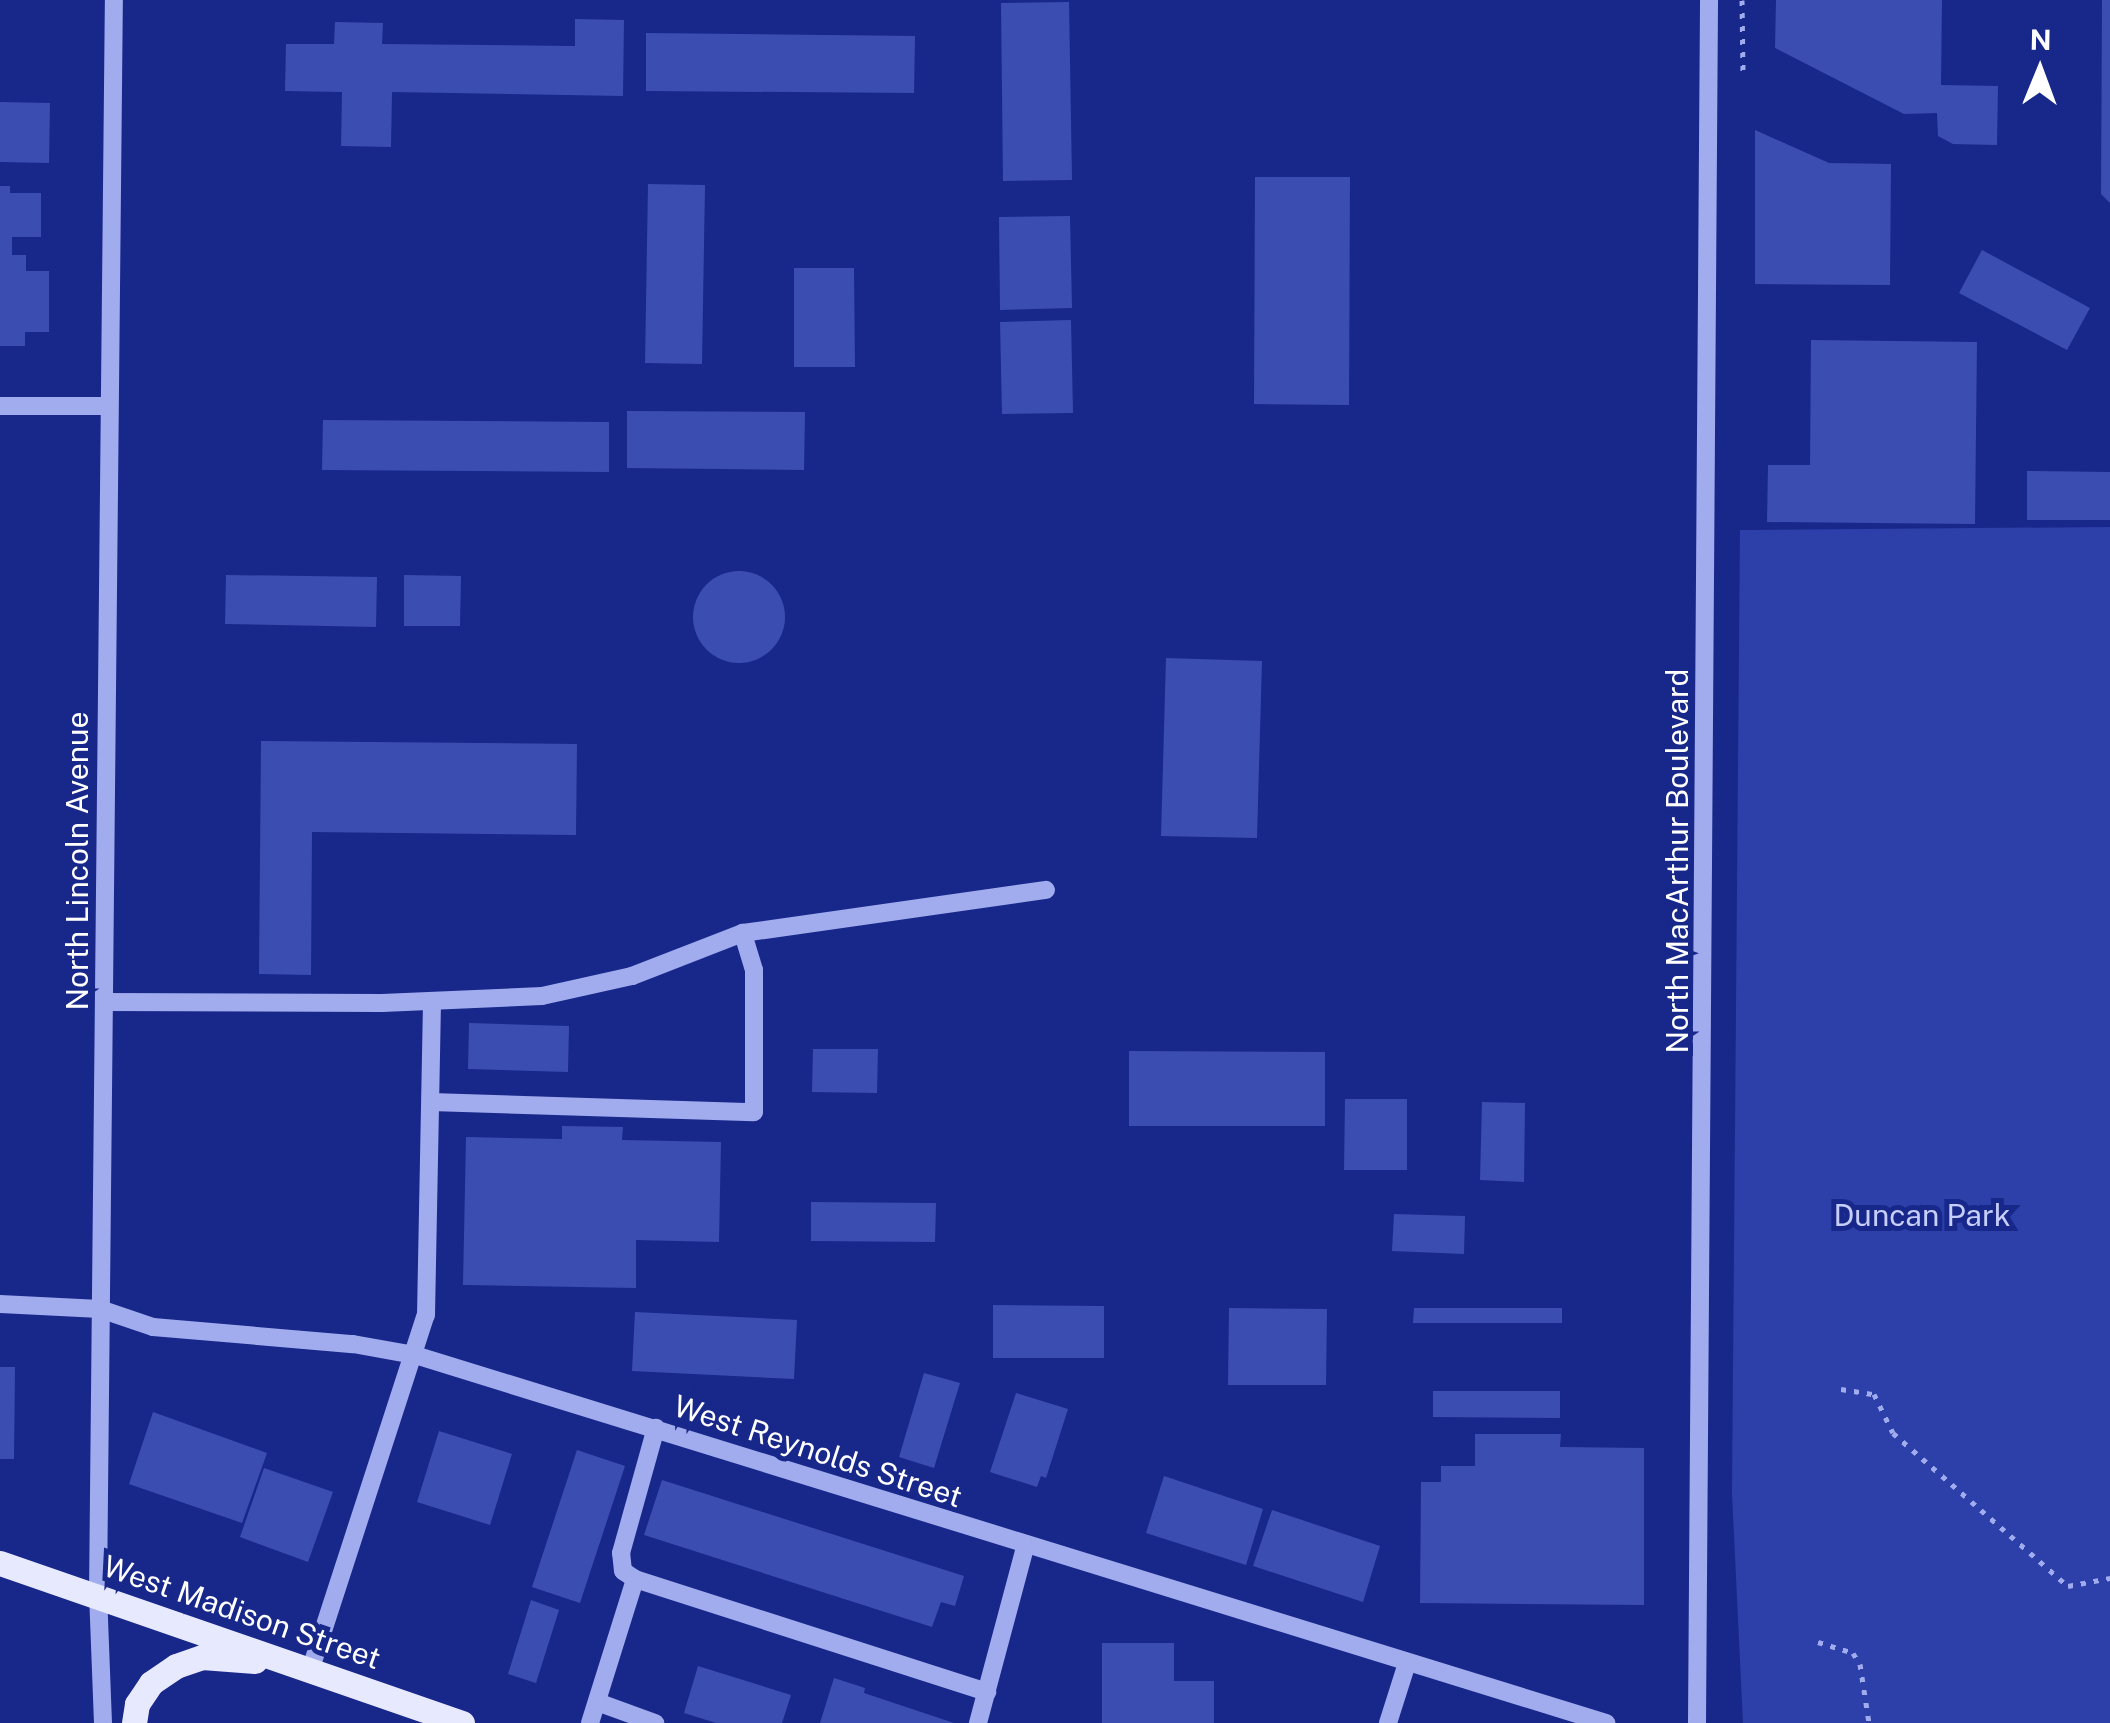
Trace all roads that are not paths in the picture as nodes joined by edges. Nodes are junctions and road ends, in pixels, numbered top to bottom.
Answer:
1 (114, 0) edge
2 (1709, 0) edge
3 (0, 406) edge
4 (108, 406) junction
5 (1046, 890) dead end
6 (743, 933) junction
7 (432, 1001) junction
8 (104, 1002) junction
9 (431, 1102) junction
10 (0, 1304) edge
11 (100, 1309) junction
12 (415, 1355) junction
13 (656, 1428) junction
14 (1025, 1547) junction
15 (0, 1563) edge
16 (636, 1580) junction
17 (98, 1595) junction
18 (1407, 1663) junction
19 (298, 1667) junction
20 (986, 1692) junction
21 (597, 1702) junction
22 (103, 1723) edge
23 (134, 1723) edge
24 (462, 1723) edge
25 (590, 1723) edge
26 (655, 1723) edge
27 (978, 1723) edge
28 (1388, 1723) edge
29 (1606, 1723) edge
30 (1697, 1723) edge

1 - 4 street, North Lincoln Avenue
2 - 30 street, North MacArthur Boulevard
3 - 4 street
4 - 8 street, North Lincoln Avenue
5 - 6 street
6 - 7 street
6 - 9 street
7 - 8 street
7 - 9 street
8 - 11 street, North Lincoln Avenue
9 - 12 street
10 - 11 street, West Reynolds Street
11 - 12 street, West Reynolds Street
11 - 17 street, North Lincoln Avenue
12 - 13 street, West Reynolds Street
12 - 19 street
13 - 14 street, West Reynolds Street
13 - 16 street
14 - 18 street, West Reynolds Street
14 - 20 street
15 - 17 main road, West Madison Street
16 - 20 street
16 - 21 street
17 - 19 main road, West Madison Street
17 - 22 street, North Lincoln Avenue
18 - 28 street
18 - 29 street, West Reynolds Street
19 - 23 main road
19 - 24 main road, West Madison Street
20 - 27 street
21 - 25 street
21 - 26 street

